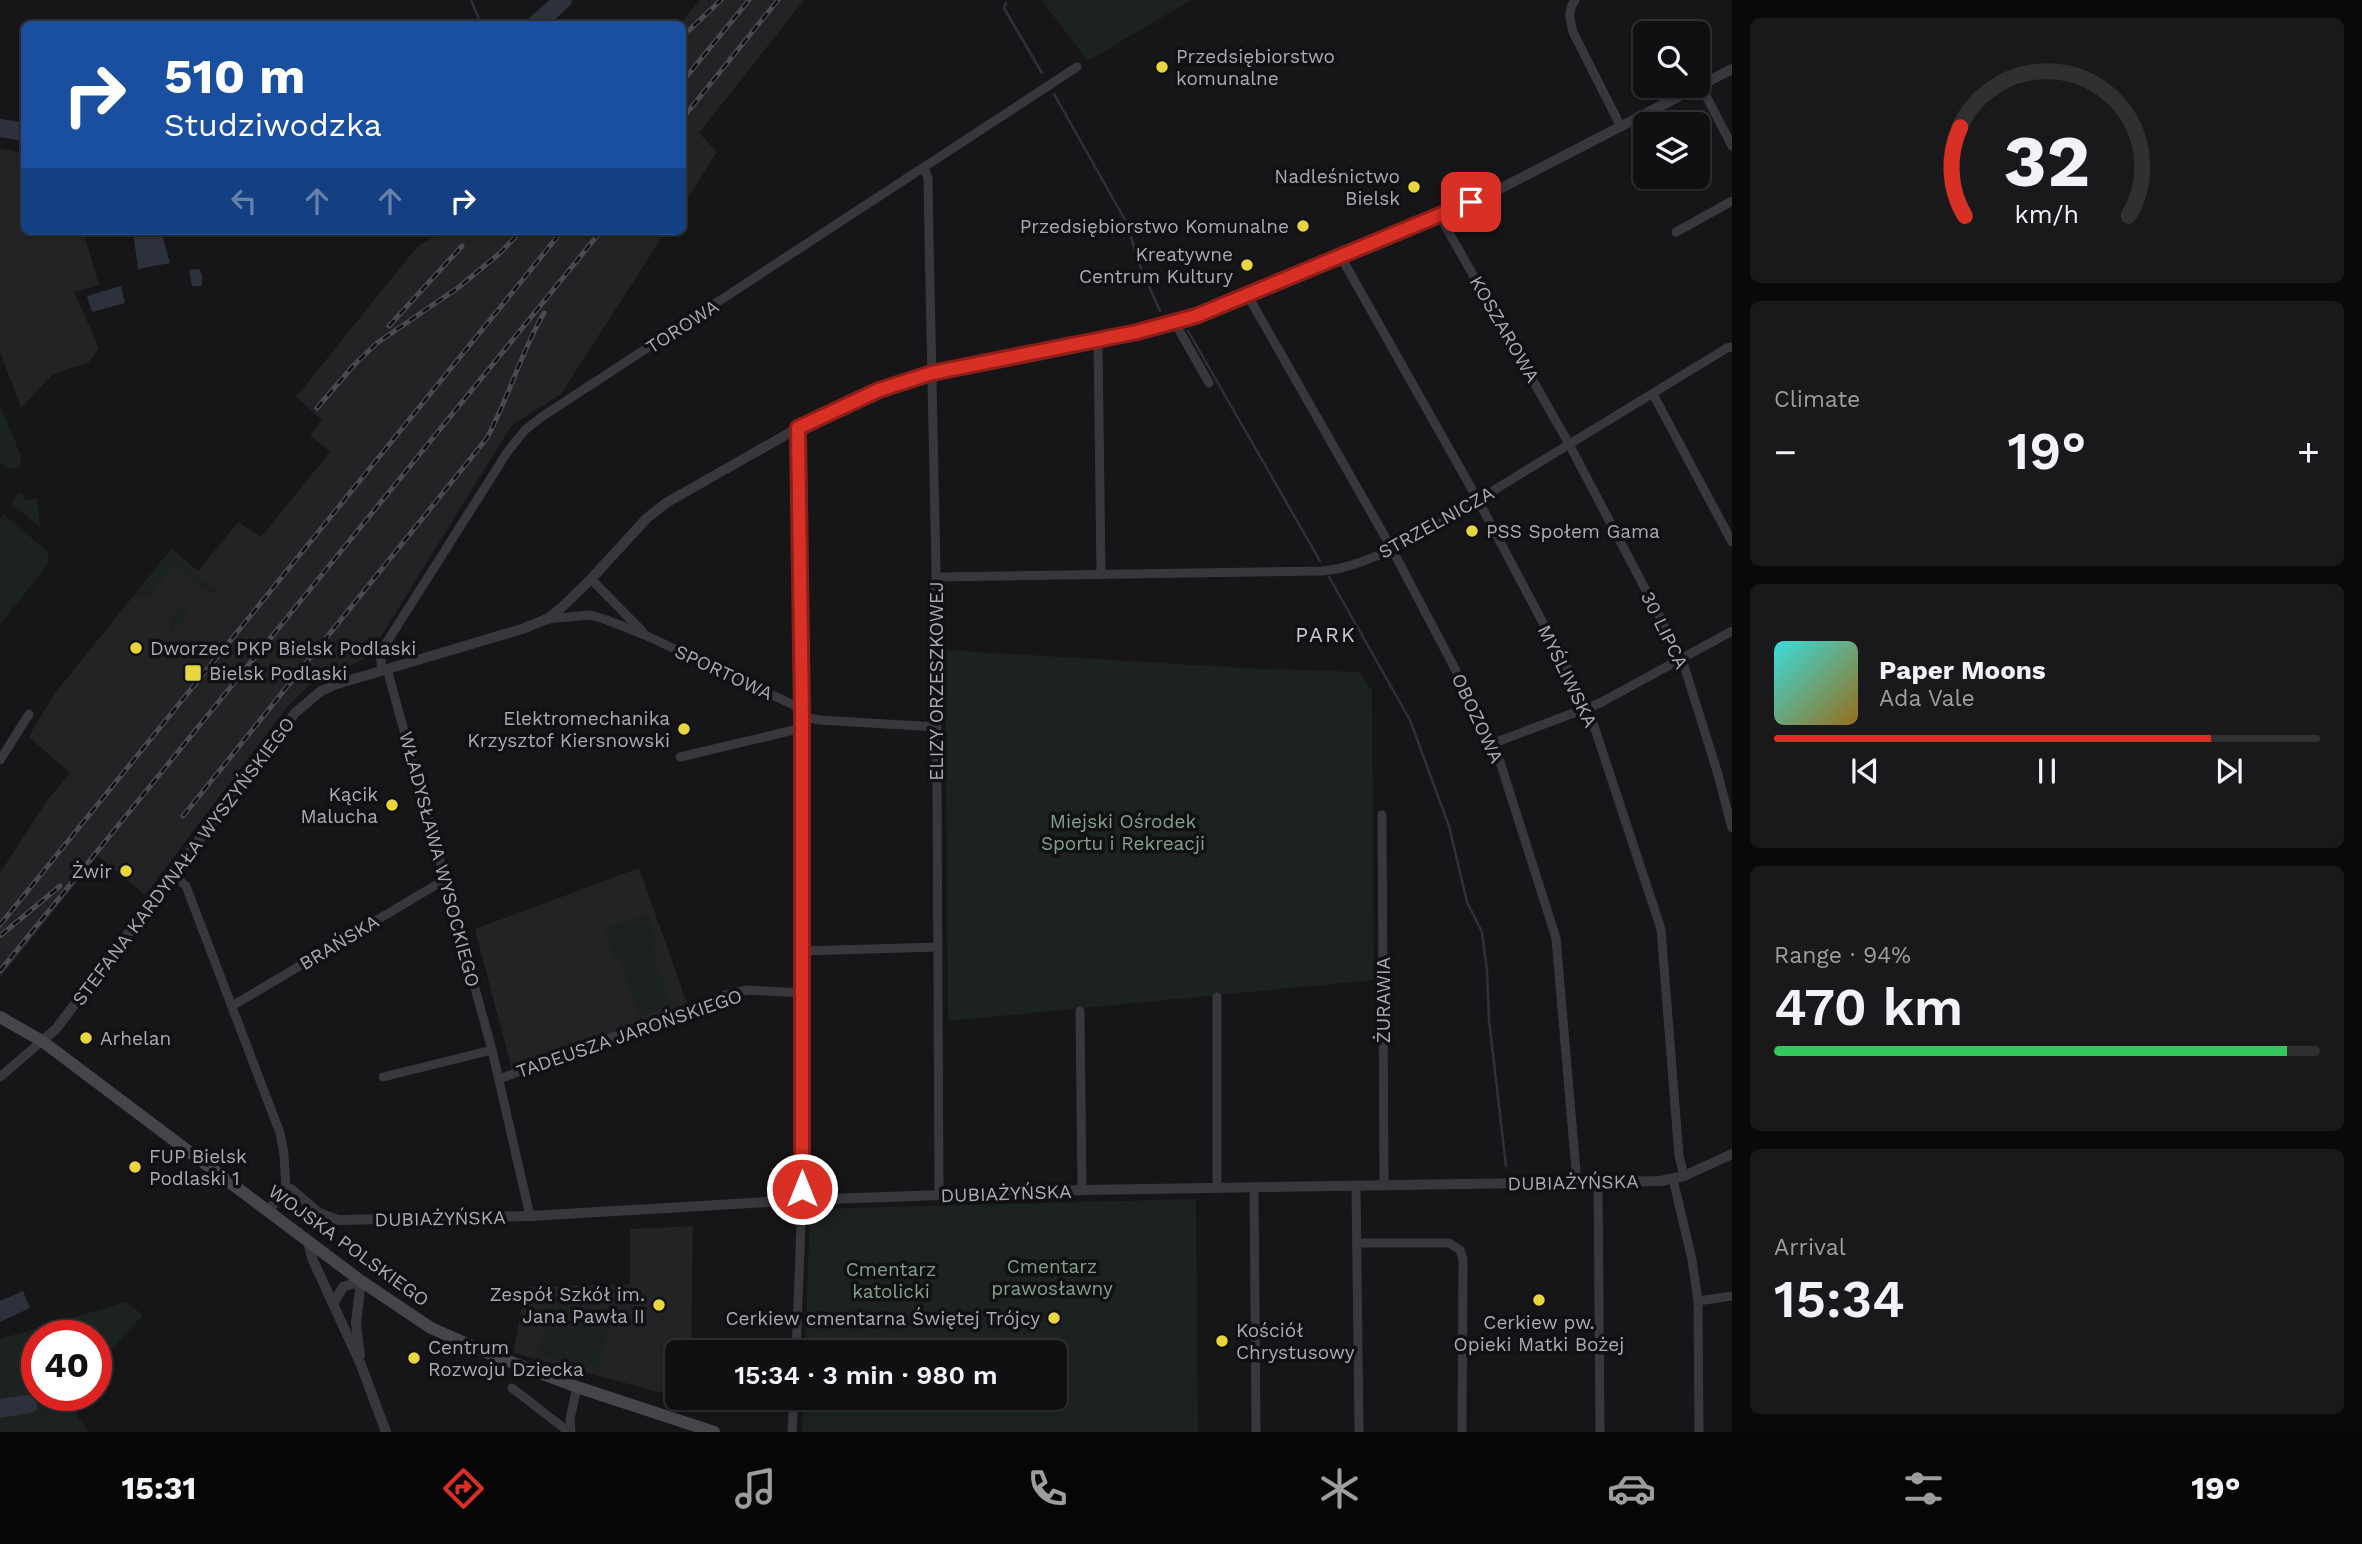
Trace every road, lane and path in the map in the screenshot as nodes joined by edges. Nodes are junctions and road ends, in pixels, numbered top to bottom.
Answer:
1 (1575, 0) edge
2 (1077, 67) dead end
3 (1732, 69) edge
4 (1710, 81) edge
5 (1678, 98) edge
6 (1707, 98) edge
7 (1622, 127) junction
8 (1732, 146) edge
9 (924, 168) junction
10 (1732, 201) edge
11 (1439, 215) junction
12 (1676, 232) dead end
13 (1340, 257) junction
14 (1248, 296) junction
15 (1175, 323) junction
16 (1098, 340) junction
17 (1732, 347) edge
18 (932, 373) junction
19 (1209, 383) dead end
20 (1653, 394) junction
21 (798, 428) junction
22 (1569, 444) junction
23 (1478, 500) junction
24 (1732, 542) edge
25 (1392, 549) junction
26 (1101, 574) junction
27 (936, 576) junction
28 (591, 579) junction
29 (547, 619) junction
30 (1732, 631) edge
31 (645, 635) junction
32 (1682, 659) junction
33 (385, 670) junction
34 (1588, 708) junction
35 (29, 714) dead end
36 (802, 718) junction
37 (937, 727) junction
38 (1494, 743) junction
39 (680, 758) dead end
40 (0, 760) edge
41 (1382, 815) dead end
42 (1732, 828) edge
43 (174, 875) junction
44 (446, 878) junction
45 (938, 947) junction
46 (802, 951) junction
47 (802, 993) junction
48 (1217, 998) dead end
49 (232, 1006) junction
50 (1080, 1010) dead end
51 (0, 1017) edge
52 (42, 1041) junction
53 (492, 1050) junction
54 (0, 1077) edge
55 (383, 1077) dead end
56 (499, 1079) junction
57 (1732, 1154) edge
58 (1678, 1177) junction
59 (1598, 1182) junction
60 (1577, 1183) junction
61 (1356, 1186) junction
62 (1384, 1186) junction
63 (1254, 1187) junction
64 (1217, 1188) junction
65 (286, 1189) junction
66 (1082, 1190) junction
67 (939, 1195) junction
68 (802, 1200) junction
69 (268, 1211) junction
70 (530, 1216) junction
71 (308, 1241) junction
72 (1357, 1243) junction
73 (361, 1281) junction
74 (381, 1295) junction
75 (1732, 1296) edge
76 (1698, 1301) junction
77 (332, 1304) junction
78 (359, 1306) junction
79 (797, 1340) edge
80 (361, 1365) junction
81 (577, 1387) junction
82 (512, 1388) dead end
83 (793, 1410) edge
84 (386, 1432) edge
85 (570, 1432) edge
86 (714, 1432) edge
87 (792, 1432) edge
88 (1256, 1432) edge
89 (1359, 1432) edge
90 (1462, 1432) edge
91 (1600, 1432) edge
92 (1699, 1432) edge

1 - 7 street
2 - 9 street, TOROWA
3 - 4 street
5 - 7 street
6 - 8 street
7 - 11 street
9 - 18 street, ELIZY ORZESZKOWEJ
9 - 33 street, TOROWA
10 - 12 street
11 - 13 street
11 - 22 street, KOSZAROWA
13 - 14 street
13 - 23 street, MYŚLIWSKA
14 - 15 street
14 - 25 street, OBOZOWA
15 - 16 street
15 - 19 street
16 - 18 street
16 - 26 street
17 - 20 street, STRZELNICZA
18 - 21 street
18 - 27 street, ELIZY ORZESZKOWEJ
20 - 22 street, STRZELNICZA
20 - 24 street
21 - 28 street
21 - 36 street
22 - 23 street, STRZELNICZA
22 - 32 street, 30 LIPCA
23 - 25 street, STRZELNICZA
23 - 34 street, MYŚLIWSKA
25 - 26 street, STRZELNICZA
25 - 38 street, OBOZOWA
26 - 27 street, STRZELNICZA
27 - 37 street, ELIZY ORZESZKOWEJ
28 - 29 street, SPORTOWA
28 - 31 street, SPORTOWA
29 - 31 street, SPORTOWA
29 - 33 street, SPORTOWA
30 - 32 street
31 - 36 street, SPORTOWA
32 - 34 street
32 - 42 street, 30 LIPCA
33 - 43 street, STEFANA KARDYNAŁA WYSZYŃSKIEGO
33 - 44 street, WŁADYSŁAWA WYSOCKIEGO
34 - 38 street
34 - 58 street, MYŚLIWSKA
35 - 40 street
36 - 37 street, SPORTOWA
36 - 39 street
36 - 46 street
37 - 45 street, ELIZY ORZESZKOWEJ
38 - 60 street, OBOZOWA
41 - 62 street, ŻURAWIA
43 - 49 street
43 - 52 street, STEFANA KARDYNAŁA WYSZYŃSKIEGO
44 - 49 street, BRAŃSKA
44 - 53 street, WŁADYSŁAWA WYSOCKIEGO
45 - 46 street
45 - 67 street, ELIZY ORZESZKOWEJ
46 - 47 street
47 - 56 street, TADEUSZA JAROŃSKIEGO
47 - 68 street
48 - 64 street
49 - 65 street
50 - 66 street
51 - 52 main road, WOJSKA POLSKIEGO
52 - 54 street, STEFANA KARDYNAŁA WYSZYŃSKIEGO
52 - 69 main road, WOJSKA POLSKIEGO
53 - 55 street
53 - 56 street, WŁADYSŁAWA WYSOCKIEGO
56 - 70 street, WŁADYSŁAWA WYSOCKIEGO
57 - 58 street, DUBIAŻYŃSKA
58 - 59 street, DUBIAŻYŃSKA
58 - 76 street, MYŚLIWSKA
59 - 60 street, DUBIAŻYŃSKA
59 - 91 street
60 - 62 street, DUBIAŻYŃSKA
61 - 62 street, DUBIAŻYŃSKA
61 - 63 street, DUBIAŻYŃSKA
61 - 72 street
63 - 64 street, DUBIAŻYŃSKA
63 - 88 street
64 - 66 street, DUBIAŻYŃSKA
65 - 69 street
65 - 70 street, DUBIAŻYŃSKA
66 - 67 street, DUBIAŻYŃSKA
67 - 68 street, DUBIAŻYŃSKA
68 - 70 street, DUBIAŻYŃSKA
68 - 79 street
69 - 71 main road, WOJSKA POLSKIEGO
71 - 73 main road, WOJSKA POLSKIEGO
71 - 77 street
72 - 89 street
72 - 90 street
73 - 74 main road, WOJSKA POLSKIEGO
73 - 77 street
73 - 78 street
74 - 78 street
74 - 81 main road, WOJSKA POLSKIEGO
75 - 76 street
76 - 92 street, MYŚLIWSKA
77 - 80 street
78 - 80 street
80 - 84 street
81 - 85 street
81 - 86 main road, WOJSKA POLSKIEGO
82 - 85 street
83 - 87 street

